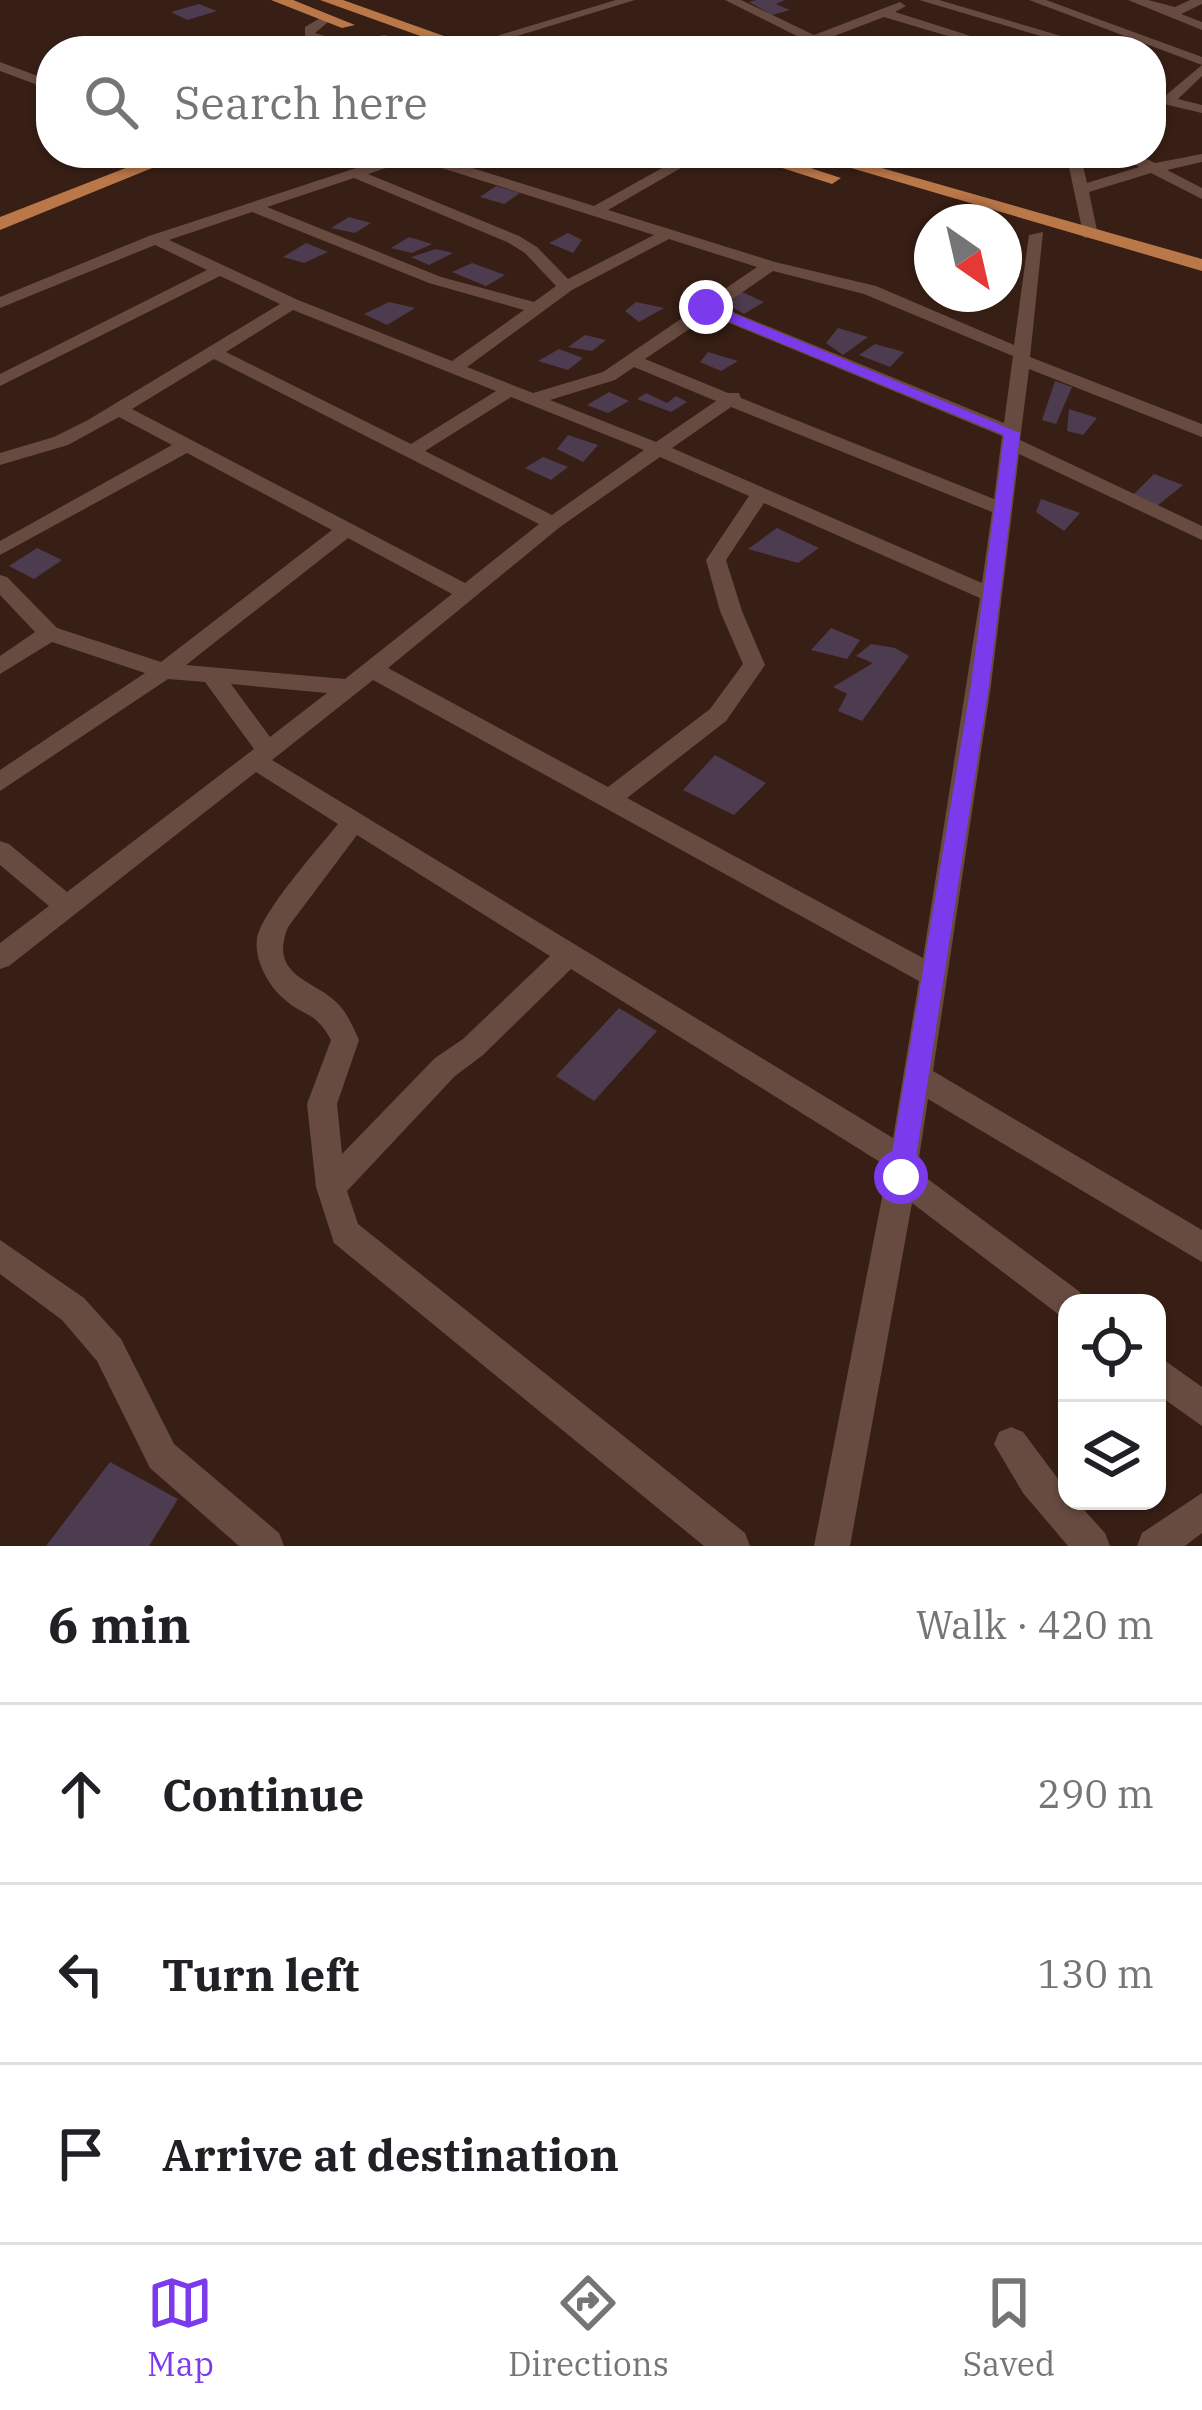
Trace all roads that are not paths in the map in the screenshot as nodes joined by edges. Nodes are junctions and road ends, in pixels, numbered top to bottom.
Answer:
1 (279, 0) edge
2 (629, 0) edge
3 (731, 0) edge
4 (914, 0) edge
5 (925, 0) edge
6 (1035, 0) edge
7 (1134, 0) edge
8 (1200, 0) edge
9 (1065, 5) edge
10 (328, 9) edge
11 (1174, 11) junction
12 (886, 13) junction
13 (1202, 26) edge
14 (376, 36) edge
15 (425, 36) edge
16 (514, 36) edge
17 (809, 36) edge
18 (823, 36) edge
19 (962, 36) edge
20 (1032, 36) edge
21 (1058, 36) edge
22 (1136, 36) edge
23 (1166, 49) edge
24 (1202, 65) edge
25 (0, 66) edge
26 (36, 80) edge
27 (1166, 93) edge
28 (1166, 102) edge
29 (1202, 109) edge
30 (1202, 158) edge
31 (1166, 165) edge
32 (143, 168) edge
33 (364, 168) edge
34 (459, 168) edge
35 (673, 168) edge
36 (842, 168) edge
37 (850, 168) edge
38 (1076, 168) edge
39 (1153, 168) joint
40 (351, 172) junction
41 (1081, 190) junction
42 (1202, 194) edge
43 (942, 204) edge
44 (251, 206) junction
45 (600, 209) junction
46 (0, 224) edge
47 (1022, 231) edge
48 (671, 232) junction
49 (1036, 235) junction
50 (1090, 235) junction
51 (155, 239) junction
52 (1202, 265) edge
53 (770, 266) junction
54 (220, 270) junction
55 (1202, 282) edge
56 (566, 287) junction
57 (0, 303) edge
58 (292, 304) junction
59 (706, 307) junction
60 (536, 308) junction
61 (215, 353) junction
62 (1021, 357) junction
63 (632, 360) junction
64 (452, 369) junction
65 (0, 381) edge
66 (509, 391) junction
67 (733, 397) junction
68 (534, 399) junction
69 (120, 410) junction
70 (1202, 431) edge
71 (1011, 438) junction
72 (185, 446) junction
73 (655, 448) junction
74 (411, 452) junction
75 (0, 459) edge
76 (759, 496) junction
77 (1002, 509) junction
78 (553, 523) junction
79 (343, 532) junction
80 (1202, 534) edge
81 (0, 549) edge
82 (0, 582) edge
83 (464, 592) junction
84 (990, 594) junction
85 (49, 633) junction
86 (0, 667) edge
87 (373, 670) junction
88 (164, 671) junction
89 (213, 677) junction
90 (350, 687) junction
91 (262, 756) junction
92 (0, 782) edge
93 (609, 799) junction
94 (352, 824) junction
95 (0, 851) edge
96 (64, 904) junction
97 (571, 953) junction
98 (0, 958) edge
99 (933, 976) junction
100 (917, 1077) junction
101 (902, 1169) junction
102 (331, 1186) junction
103 (1202, 1247) edge
104 (0, 1256) edge
105 (1058, 1294) edge
106 (1166, 1379) edge
107 (1202, 1409) edge
108 (1011, 1444) dead end
109 (1202, 1511) edge
110 (266, 1546) edge
111 (732, 1546) edge
112 (832, 1546) edge
113 (1092, 1546) edge
114 (1155, 1546) edge

1 - 10 main road
2 - 16 street
3 - 17 street
4 - 12 street
5 - 20 street
6 - 9 street
7 - 11 street
8 - 11 street
9 - 21 street
9 - 22 street
10 - 14 main road
10 - 15 main road
11 - 13 street
12 - 18 street
12 - 19 street
23 - 24 street
24 - 27 street
25 - 26 street
28 - 29 street
30 - 31 street
32 - 46 main road
33 - 40 street
34 - 45 street
35 - 45 street
36 - 43 main road
37 - 50 main road
38 - 41 street
39 - 41 street
39 - 42 street
40 - 44 street
40 - 56 street
41 - 50 street
44 - 51 street
44 - 60 street
45 - 48 street
47 - 49 main road
48 - 53 street
48 - 56 street
49 - 55 main road
49 - 62 street
50 - 52 main road
51 - 54 street
51 - 57 street
53 - 59 street
53 - 62 street
54 - 58 street
54 - 65 street
56 - 60 street
58 - 61 street
58 - 64 street
59 - 63 street
59 - 71 street
60 - 64 street
61 - 69 street
61 - 74 street
62 - 70 street
62 - 71 street
63 - 67 street
63 - 68 street
64 - 66 street
66 - 68 street
66 - 74 street
67 - 73 street
67 - 77 street
68 - 73 street
69 - 72 street
69 - 75 street
71 - 77 street
71 - 80 street
72 - 79 street
72 - 81 street
73 - 76 street
73 - 78 street
74 - 78 street
76 - 84 street
76 - 93 street
77 - 84 street
78 - 83 street
79 - 83 street
79 - 88 street
82 - 85 street
83 - 87 street
84 - 99 street
85 - 86 street
85 - 88 street
87 - 90 street
87 - 93 street
88 - 89 street
88 - 92 street
89 - 90 street
89 - 91 street
90 - 91 street
91 - 94 street
91 - 96 street
93 - 99 street
94 - 97 street
94 - 102 street
95 - 96 street
96 - 98 street
97 - 101 street
97 - 102 street
99 - 100 street
100 - 101 street
100 - 103 street
101 - 105 street
101 - 112 street
102 - 111 street
104 - 110 street
106 - 107 street
108 - 113 street
109 - 114 street

